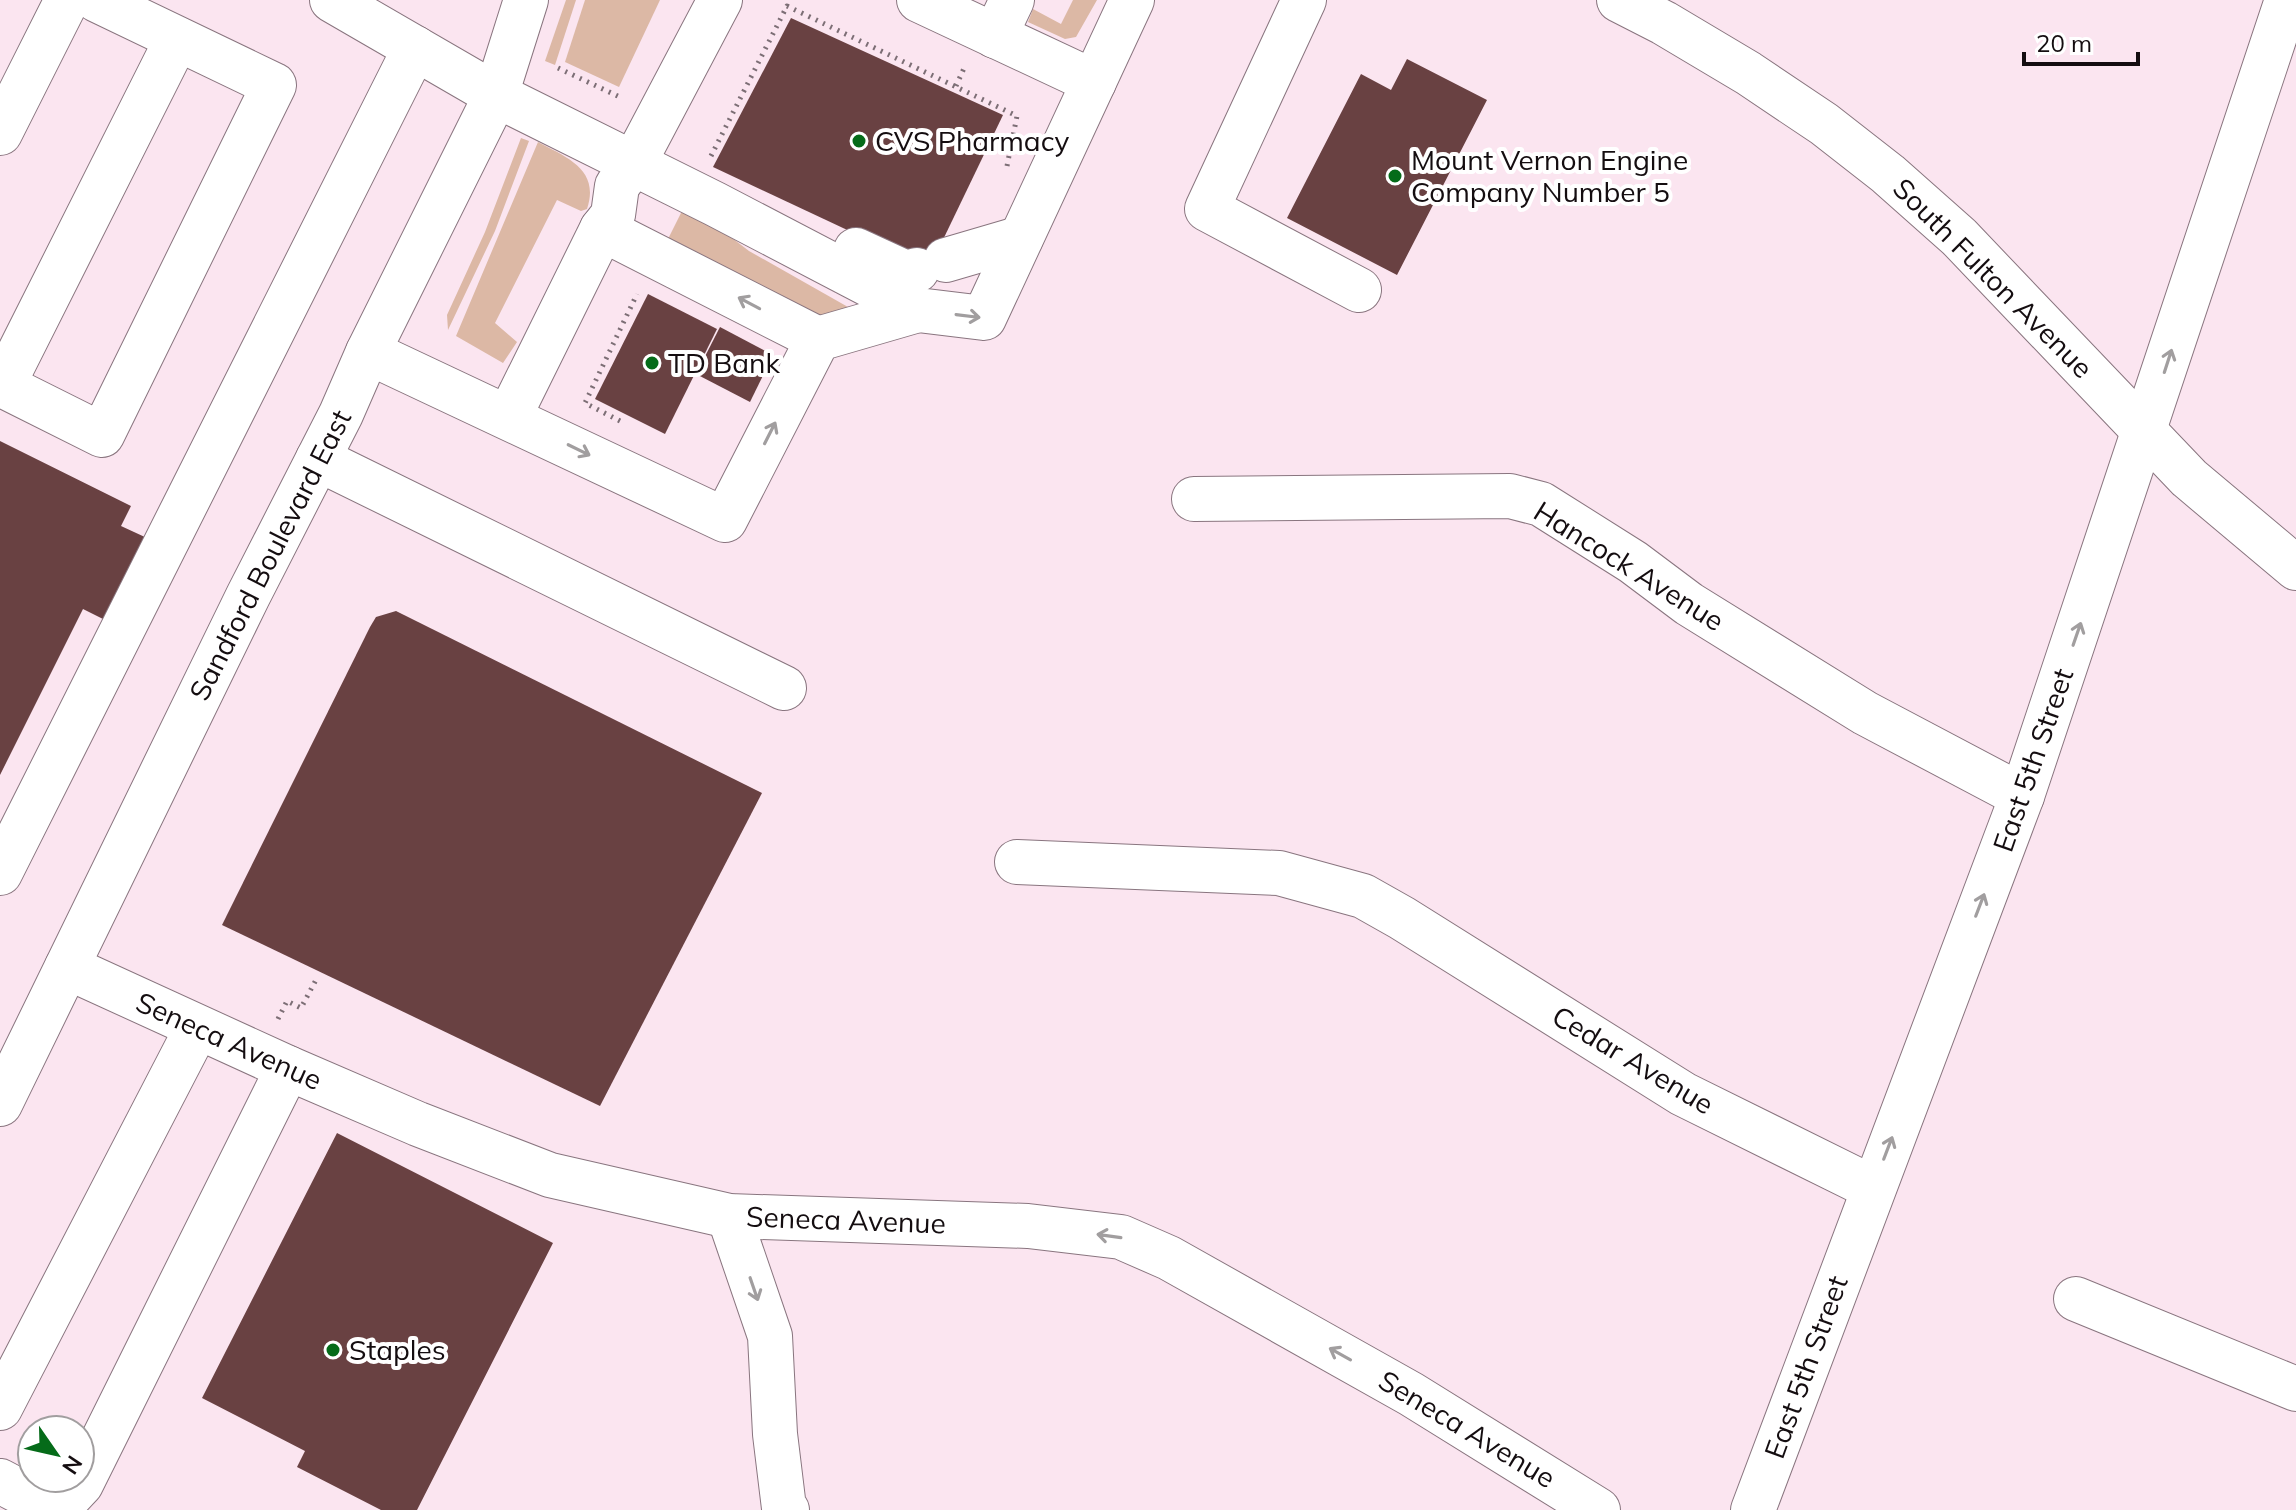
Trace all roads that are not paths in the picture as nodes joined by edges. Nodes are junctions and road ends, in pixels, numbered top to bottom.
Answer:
1 (67, 0) edge
2 (97, 0) edge
3 (332, 0) edge
4 (526, 0) edge
5 (720, 0) edge
6 (919, 0) edge
7 (1132, 0) edge
8 (1304, 0) edge
9 (1619, 0) edge
10 (2287, 0) edge
11 (1004, 18) edge
12 (177, 39) junction
13 (415, 48) junction
14 (1094, 82) junction
15 (496, 95) junction
16 (0, 133) edge
17 (679, 186) junction
18 (607, 222) junction
19 (1021, 238) junction
20 (927, 280) junction
21 (1359, 290) dead end
22 (818, 339) junction
23 (368, 352) junction
24 (2, 384) edge
25 (509, 417) junction
26 (2145, 430) junction
27 (318, 459) junction
28 (1194, 499) dead end
29 (2296, 568) edge
30 (784, 688) dead end
31 (2022, 796) junction
32 (1017, 862) dead end
33 (0, 873) edge
34 (67, 967) junction
35 (197, 1028) junction
36 (288, 1068) junction
37 (5, 1083) edge
38 (1873, 1188) junction
39 (729, 1216) junction
40 (2076, 1299) dead end
41 (2296, 1389) edge
42 (0, 1408) edge
43 (0, 1481) edge
44 (787, 1510) edge
45 (1598, 1510) edge
46 (1753, 1510) edge

1 - 16 street
2 - 12 street
3 - 13 street
4 - 15 street, Sandford Boulevard East
5 - 17 street
6 - 11 street
7 - 14 street
8 - 21 street
9 - 26 street, South Fulton Avenue
26 -> 10 street, East 5th Street
11 - 14 street
12 - 24 street
12 - 24 street
13 - 15 street
13 - 33 street
14 - 19 street
15 - 17 street
15 - 23 street, Sandford Boulevard East
17 - 18 street
17 - 20 street
22 -> 18 street
18 - 25 street
19 - 20 street
20 -> 19 street
20 - 22 street
25 -> 22 street
23 - 25 street
23 - 27 street, Sandford Boulevard East
26 - 29 street, South Fulton Avenue
31 -> 26 street, East 5th Street
27 - 30 street
27 - 34 street, Sandford Boulevard East
28 - 31 street, Hancock Avenue
38 -> 31 street, East 5th Street
32 - 38 street, Cedar Avenue
34 - 35 street, Seneca Avenue
34 - 37 street, Sandford Boulevard East
35 - 36 street, Seneca Avenue
35 - 42 street
36 - 39 street, Seneca Avenue
36 - 43 street
38 - 46 street, East 5th Street
39 -> 44 street
45 -> 39 street, Seneca Avenue
40 - 41 street

